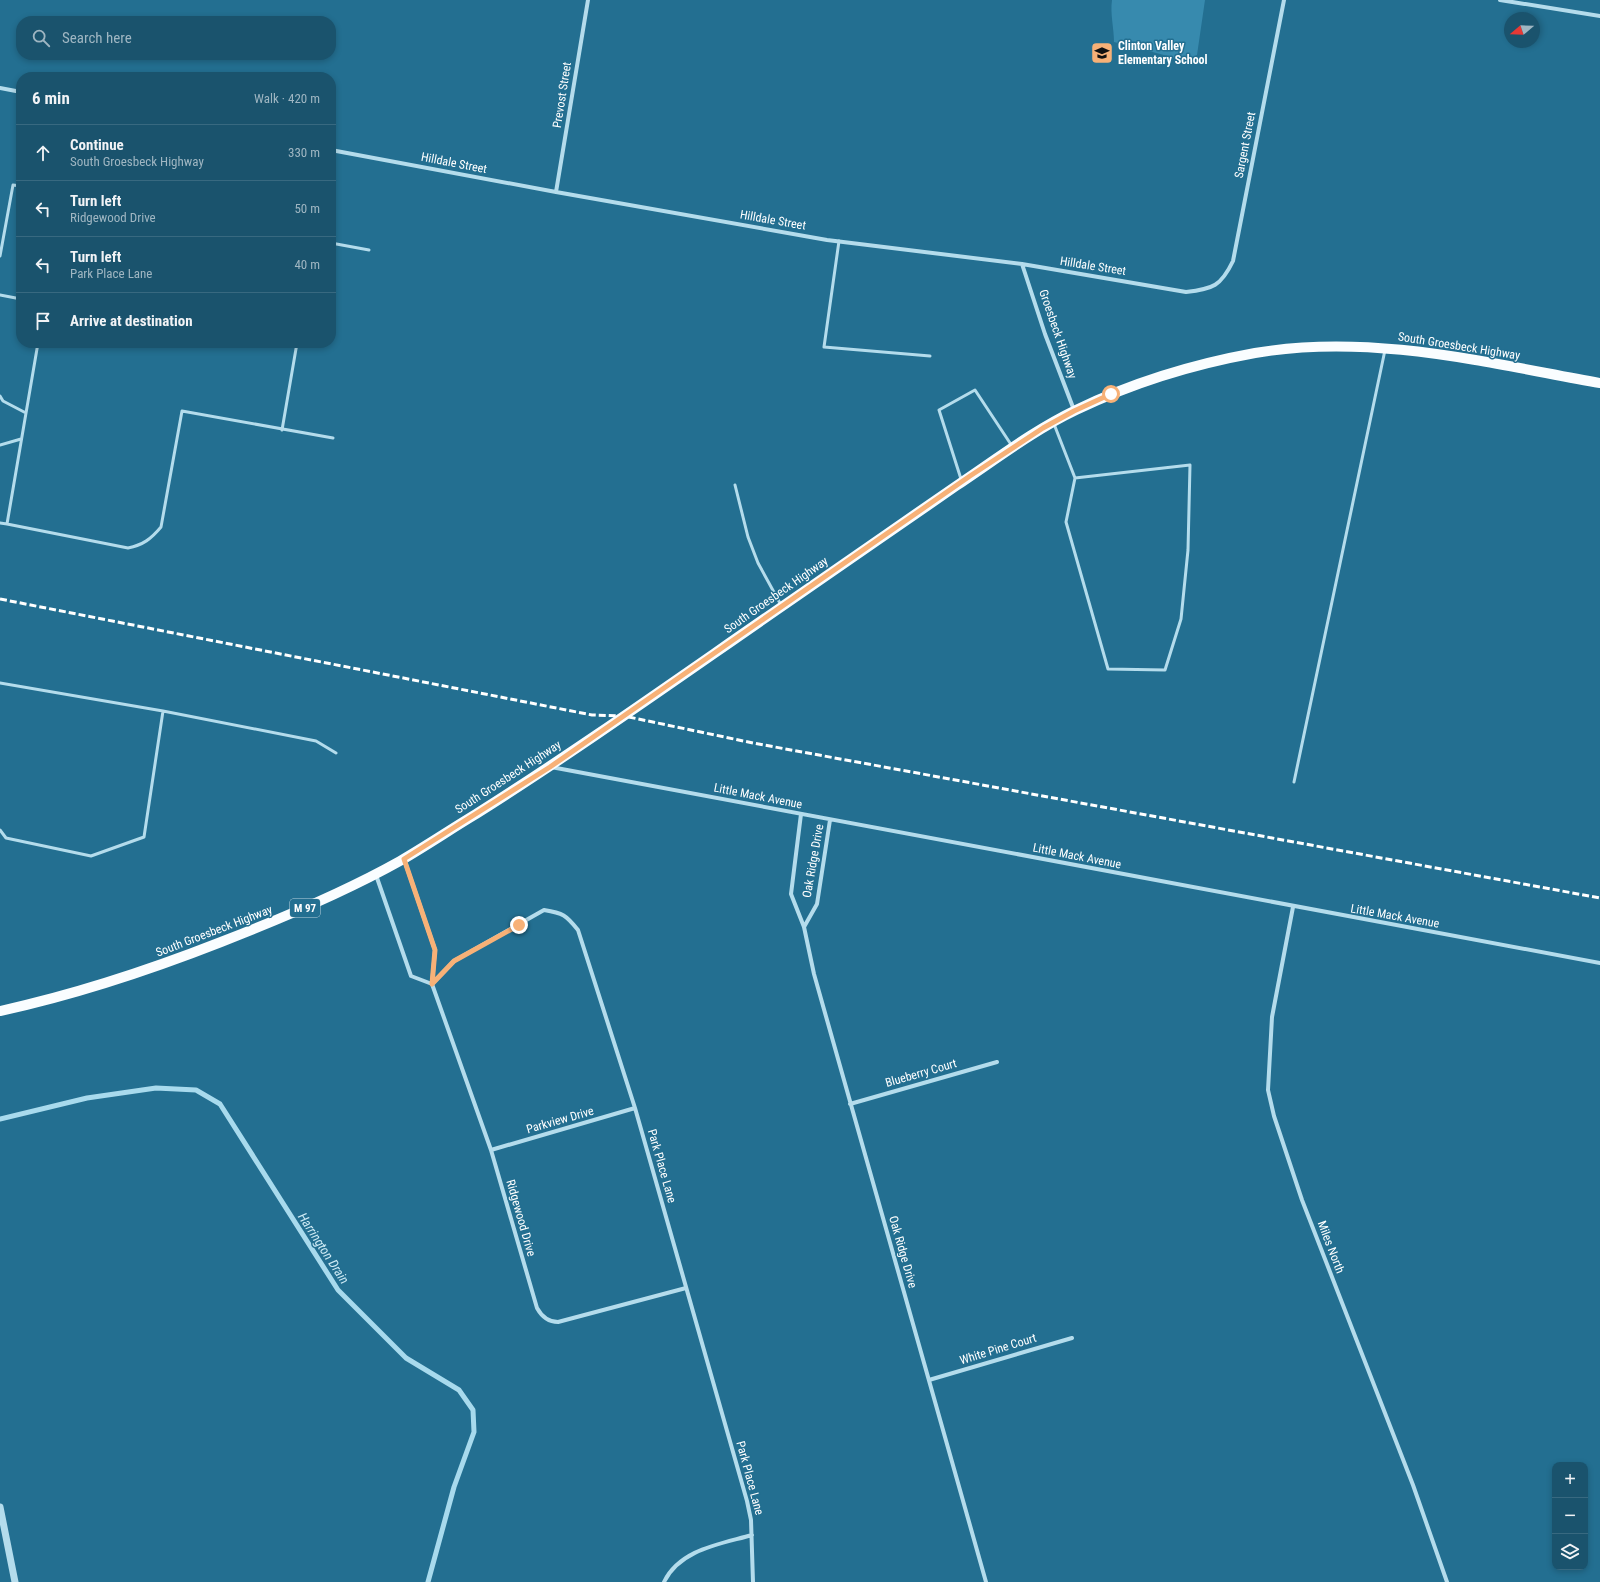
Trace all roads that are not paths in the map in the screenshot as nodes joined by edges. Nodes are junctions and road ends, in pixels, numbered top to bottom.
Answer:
1 (588, 0) edge
2 (1284, 0) edge
3 (1500, 0) edge
4 (1600, 16) edge
5 (0, 88) edge
6 (16, 91) edge
7 (336, 151) edge
8 (16, 185) edge
9 (556, 192) junction
10 (839, 241) junction
11 (336, 244) edge
12 (369, 250) dead end
13 (0, 256) edge
14 (1022, 264) junction
15 (1213, 287) joint
16 (0, 295) edge
17 (16, 299) edge
18 (37, 348) edge
19 (296, 348) edge
20 (1386, 348) junction
21 (930, 356) dead end
22 (1600, 384) edge
23 (0, 396) edge
24 (1074, 411) junction
25 (26, 412) junction
26 (1054, 422) junction
27 (282, 430) junction
28 (333, 438) dead end
29 (21, 439) junction
30 (0, 445) edge
31 (1013, 448) junction
32 (1075, 478) junction
33 (962, 482) junction
34 (735, 485) dead end
35 (0, 523) edge
36 (7, 524) junction
37 (782, 607) junction
38 (0, 684) edge
39 (163, 711) junction
40 (336, 753) dead end
41 (550, 767) junction
42 (1294, 782) dead end
43 (800, 814) junction
44 (830, 820) junction
45 (0, 830) edge
46 (404, 859) junction
47 (375, 874) junction
48 (1293, 907) junction
49 (804, 927) junction
50 (1600, 963) edge
51 (432, 984) junction
52 (0, 1012) edge
53 (997, 1062) dead end
54 (850, 1104) junction
55 (635, 1108) junction
56 (491, 1150) junction
57 (686, 1288) junction
58 (1072, 1338) dead end
59 (929, 1380) junction
60 (0, 1507) edge
61 (752, 1535) junction
62 (15, 1582) edge
63 (664, 1582) edge
64 (753, 1582) edge
65 (986, 1582) edge
66 (1447, 1582) edge

1 - 9 street, Prevost Street
2 - 15 street, Sargent Street
3 - 4 street
5 - 6 street
7 - 9 street, Hilldale Street
8 - 13 lane
9 - 10 street, Hilldale Street
10 - 14 street, Hilldale Street
10 - 21 lane
11 - 12 lane
14 - 15 street, Hilldale Street
14 - 24 street, Groesbeck Highway
16 - 17 lane
18 - 25 lane
19 - 27 lane
20 - 22 main road, South Groesbeck Highway / M 97
20 - 24 main road, South Groesbeck Highway / M 97
20 - 42 lane
23 - 25 lane
24 - 26 main road, South Groesbeck Highway / M 97
25 - 29 lane
26 - 31 main road, South Groesbeck Highway / M 97
26 - 32 lane
27 - 28 lane
27 - 36 lane
29 - 30 lane
29 - 36 lane
31 - 33 main road, South Groesbeck Highway / M 97
31 - 33 lane
32 - 32 lane
33 - 37 main road, South Groesbeck Highway / M 97
34 - 37 lane
35 - 36 lane
37 - 41 main road, South Groesbeck Highway / M 97
38 - 39 lane
39 - 40 lane
39 - 45 lane
41 - 43 street, Little Mack Avenue
41 - 46 main road, South Groesbeck Highway / M 97
43 - 44 street, Little Mack Avenue
43 - 49 street, Oak Ridge Drive
44 - 48 street, Little Mack Avenue
44 - 49 street, Oak Ridge Drive
46 - 47 main road, South Groesbeck Highway / M 97
46 - 51 street, Ridgewood Drive
47 - 51 street
47 - 52 main road, South Groesbeck Highway / M 97
48 - 50 street, Little Mack Avenue
48 - 66 street, Miles North
49 - 54 street, Oak Ridge Drive
51 - 55 street, Park Place Lane
51 - 56 street, Ridgewood Drive
53 - 54 street, Blueberry Court
54 - 59 street, Oak Ridge Drive
55 - 56 street, Parkview Drive
55 - 57 street, Park Place Lane
56 - 57 street, Ridgewood Drive
57 - 61 street, Park Place Lane
58 - 59 street, White Pine Court
59 - 65 street, Oak Ridge Drive
60 - 62 street
61 - 63 street
61 - 64 street, Park Place Lane

